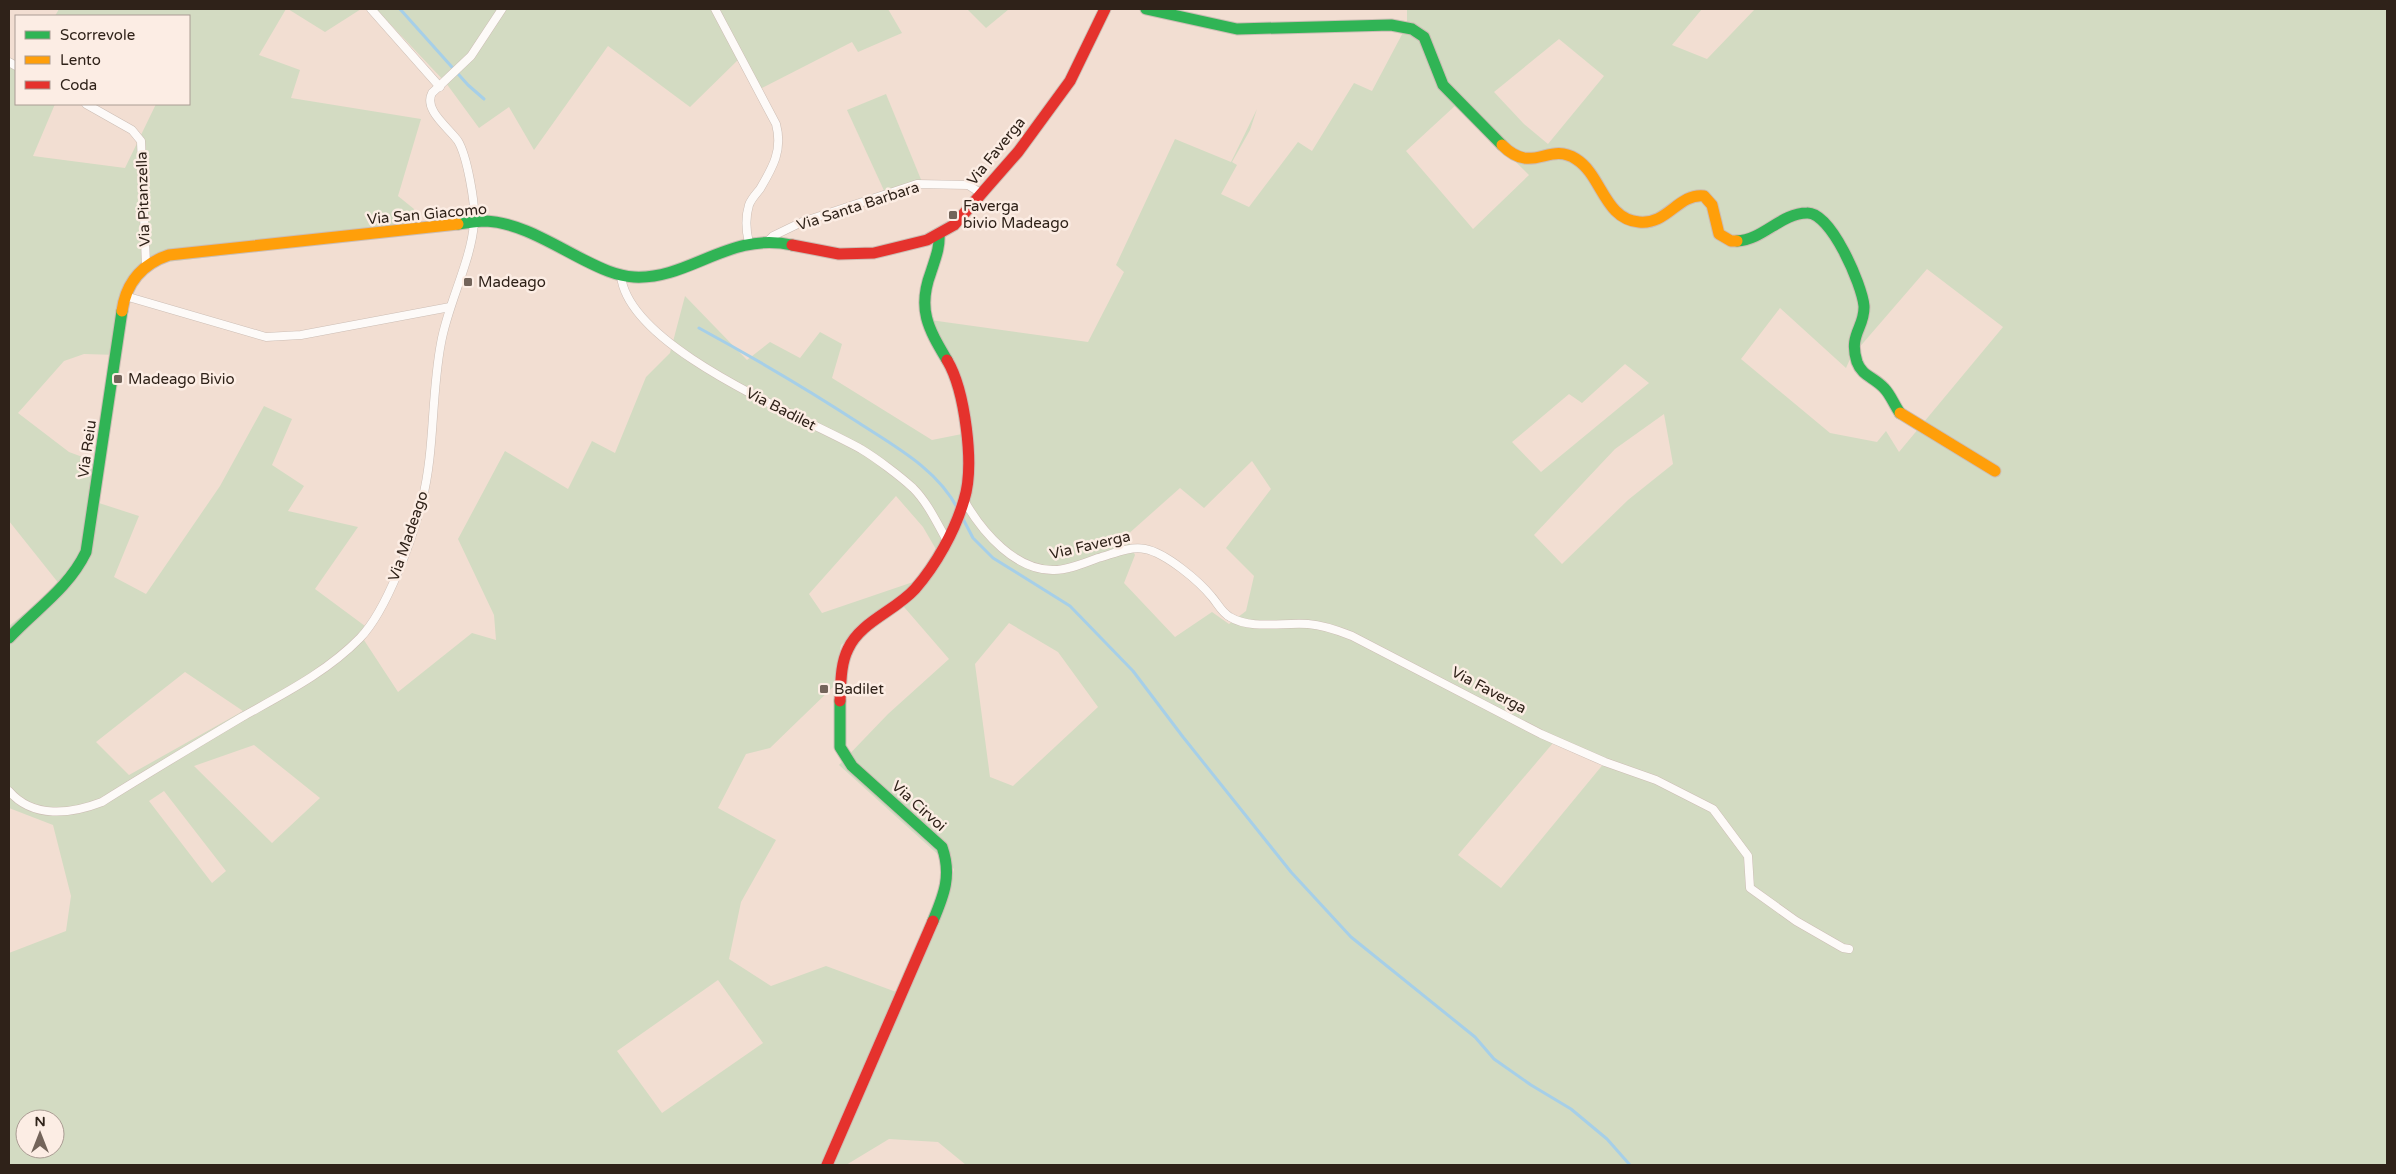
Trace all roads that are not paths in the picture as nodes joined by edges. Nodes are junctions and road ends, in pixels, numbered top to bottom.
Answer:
1 (371, 9) edge
2 (502, 9) edge
3 (715, 9) edge
4 (1105, 9) edge
5 (1146, 9) edge
6 (440, 87) junction
7 (88, 105) edge
8 (982, 194) junction
9 (474, 222) junction
10 (939, 234) junction
11 (767, 242) junction
12 (749, 244) junction
13 (169, 255) joint
14 (146, 265) junction
15 (621, 276) junction
16 (125, 296) junction
17 (450, 307) junction
18 (1995, 471) dead end
19 (965, 502) junction
20 (946, 539) junction
21 (9, 638) edge
22 (9, 791) edge
23 (1849, 949) dead end
24 (827, 1165) edge

1 - 6 street
2 - 6 street, Via Madeago
3 - 12 street
4 - 8 street, Via Faverga
5 - 18 street
6 - 9 street, Via Madeago
7 - 14 street, Via Pitanzella
8 - 10 street, Via Faverga
8 - 11 street, Via Santa Barbara
9 - 13 street, Via San Giacomo
9 - 15 street, Via San Giacomo
9 - 17 street, Via Madeago
10 - 11 street, Via San Giacomo
10 - 19 street
11 - 12 street, Via San Giacomo
12 - 15 street, Via San Giacomo
13 - 14 street, Via Reiu
14 - 16 street, Via Reiu
15 - 20 street, Via Badilet
16 - 17 street
16 - 21 street, Via Reiu
17 - 22 street, Via Madeago
19 - 20 street, Via Cirvoi
19 - 23 street, Via Faverga
20 - 24 street, Via Cirvoi

